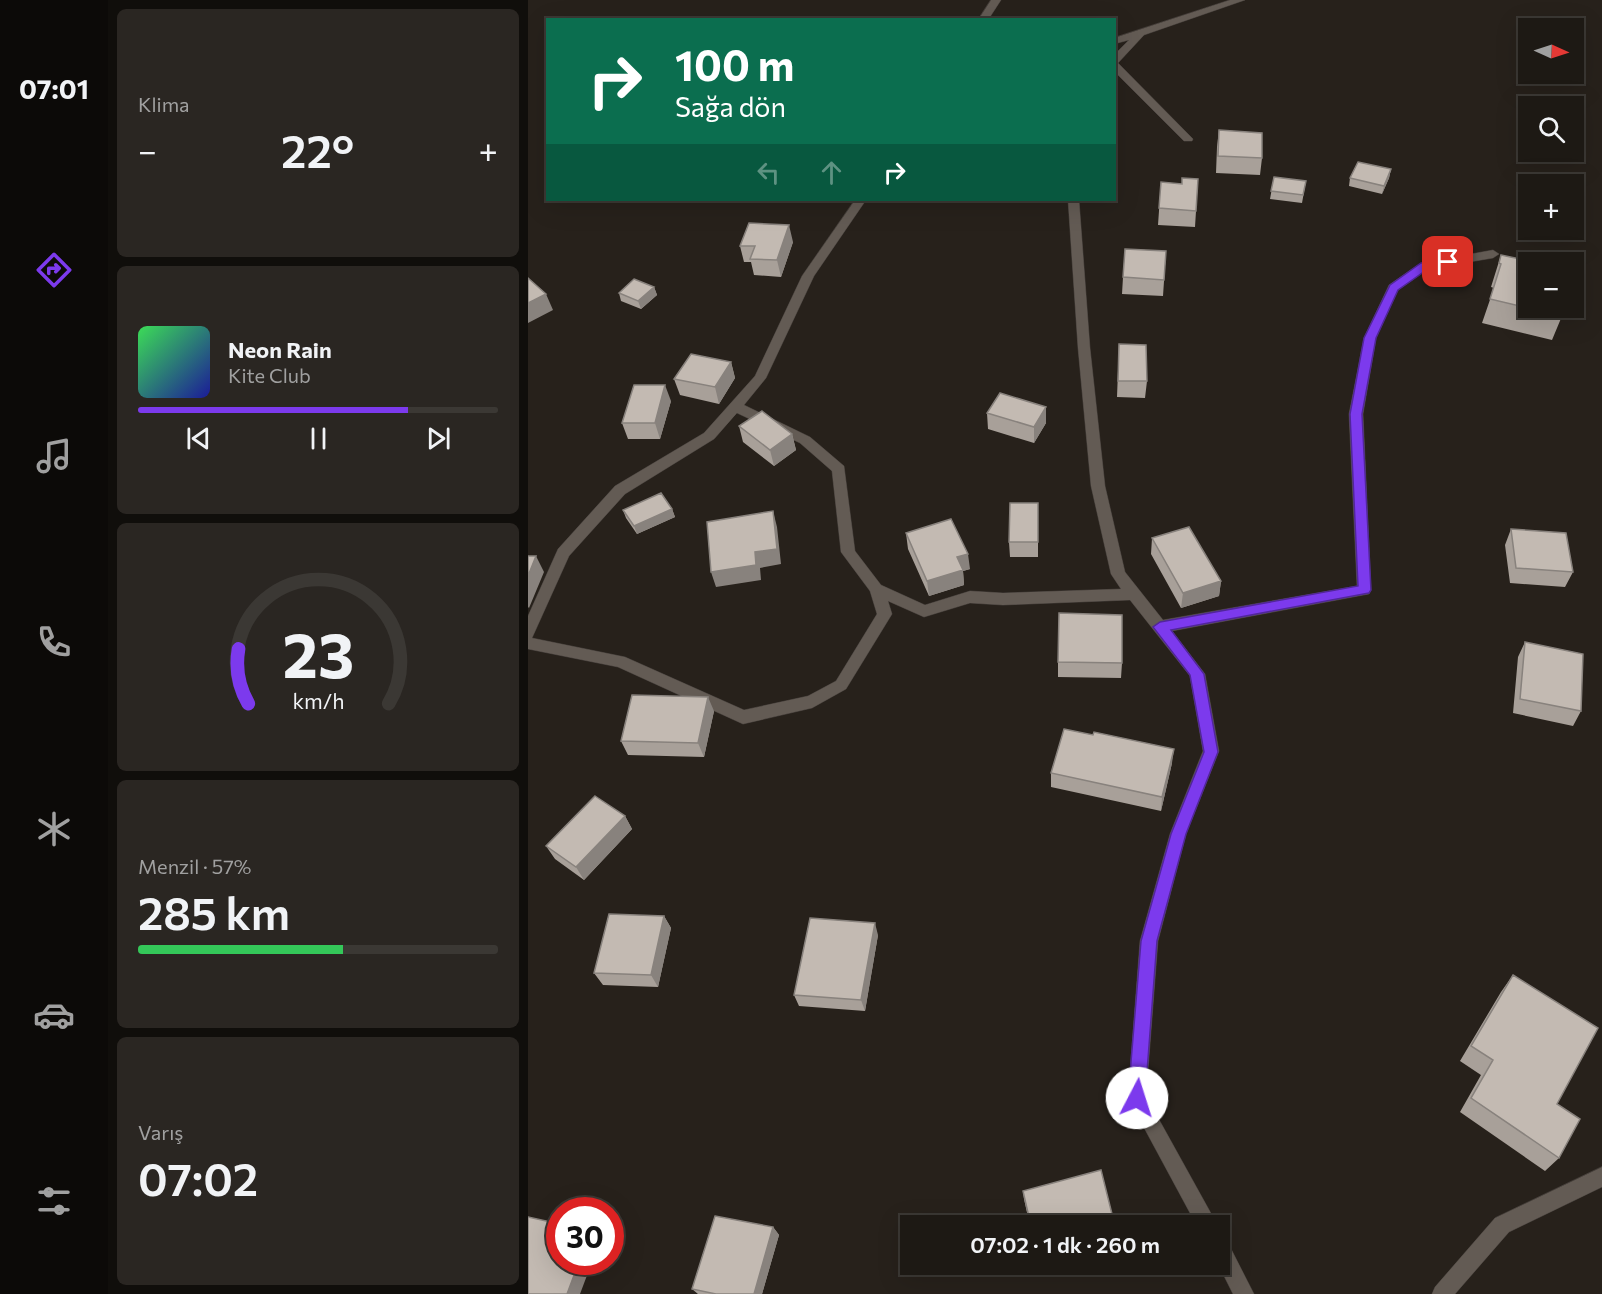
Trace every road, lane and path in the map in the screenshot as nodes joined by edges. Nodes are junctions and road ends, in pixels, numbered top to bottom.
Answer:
1 (996, 0) edge
2 (1240, 0) edge
3 (984, 18) edge
4 (1139, 34) junction
5 (1116, 40) edge
6 (1116, 62) edge
7 (1116, 66) edge
8 (1188, 139) dead end
9 (859, 201) edge
10 (1073, 201) edge
11 (1493, 254) dead end
12 (735, 406) junction
13 (876, 589) junction
14 (1134, 594) junction
15 (1160, 627) junction
16 (528, 633) edge
17 (528, 644) edge
18 (1602, 1178) edge
19 (1202, 1215) edge
20 (1230, 1267) edge
21 (1244, 1294) edge
22 (1442, 1294) edge

1 - 3 street
2 - 4 street
4 - 5 street
4 - 6 street
7 - 8 street
9 - 12 street
10 - 14 street
11 - 15 street
12 - 13 street
12 - 16 street
13 - 14 street
13 - 17 street
14 - 15 street
15 - 19 street
18 - 22 street
20 - 21 street

